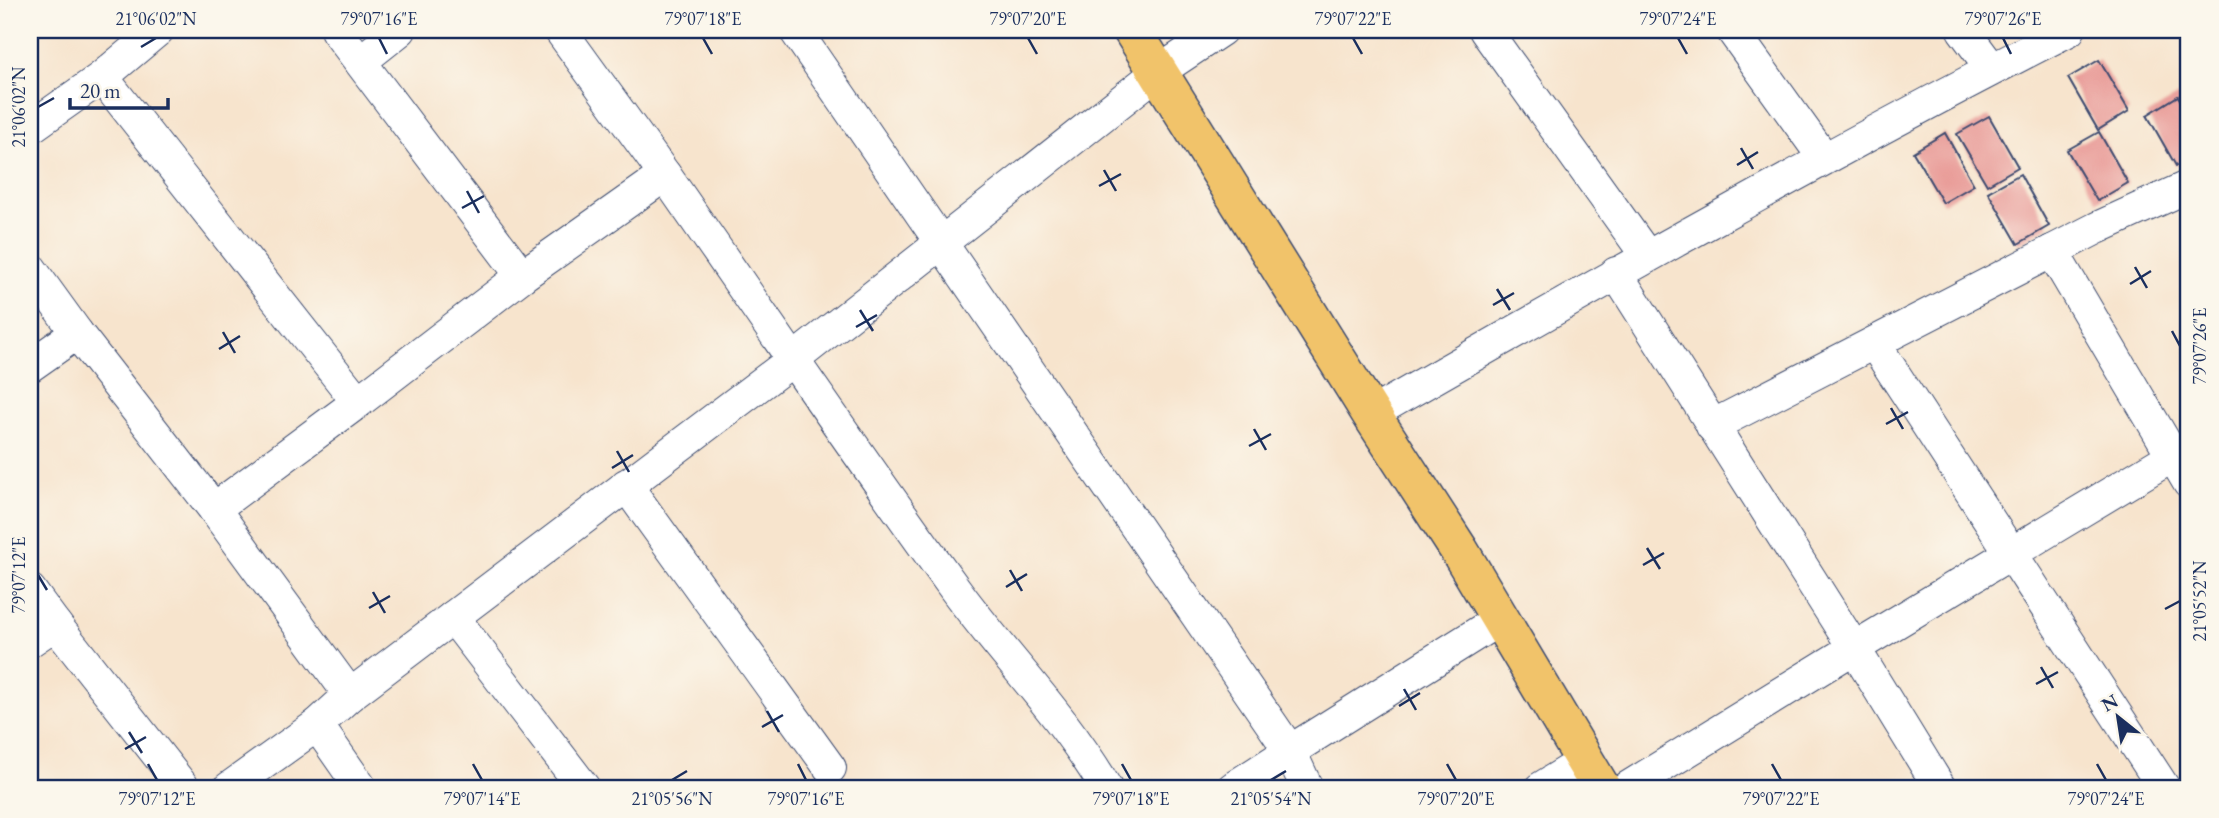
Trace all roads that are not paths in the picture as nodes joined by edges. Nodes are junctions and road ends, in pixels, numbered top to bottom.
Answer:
1 (158, 30) edge
2 (336, 30) edge
3 (400, 30) edge
4 (560, 30) edge
5 (795, 30) edge
6 (1132, 30) edge
7 (1221, 30) edge
8 (1485, 30) edge
9 (1732, 30) edge
10 (1963, 30) edge
11 (2068, 30) edge
12 (361, 61) junction
13 (1992, 69) junction
14 (1158, 72) junction
15 (102, 77) junction
16 (30, 128) edge
17 (1825, 158) junction
18 (665, 175) junction
19 (2189, 186) edge
20 (943, 243) junction
21 (2052, 251) junction
22 (1647, 256) junction
23 (30, 268) edge
24 (1616, 273) junction
25 (522, 276) junction
26 (77, 333) junction
27 (1874, 343) junction
28 (794, 359) junction
29 (30, 366) edge
30 (358, 402) junction
31 (1371, 414) junction
32 (1713, 426) junction
33 (2181, 451) edge
34 (2189, 483) edge
35 (626, 485) junction
36 (214, 509) junction
37 (2012, 553) junction
38 (30, 590) edge
39 (453, 617) junction
40 (1500, 619) junction
41 (42, 632) edge
42 (1854, 648) junction
43 (350, 695) junction
44 (317, 725) junction
45 (1290, 751) junction
46 (830, 768) dead end
47 (1593, 775) edge
48 (184, 788) edge
49 (229, 788) edge
50 (361, 788) edge
51 (584, 788) edge
52 (1106, 788) edge
53 (1233, 788) edge
54 (1307, 788) edge
55 (1541, 788) edge
56 (1627, 788) edge
57 (1940, 788) edge
58 (2164, 788) edge

1 - 15 street
2 - 12 street
3 - 12 street
4 - 18 street
5 - 20 street
6 - 14 main road
7 - 14 street
8 - 22 street
9 - 17 street
10 - 13 street
11 - 13 street
12 - 25 street
13 - 17 street
14 - 20 street
14 - 31 main road
15 - 16 street
15 - 30 street
17 - 22 street
18 - 25 street
18 - 28 street
19 - 21 street
20 - 28 street
20 - 45 street
21 - 27 street
21 - 33 street
22 - 24 street
23 - 26 street
24 - 31 street
24 - 32 street
25 - 30 street
26 - 29 street
26 - 36 street
27 - 32 street
27 - 37 street
28 - 35 street
28 - 52 street
30 - 36 street
31 - 40 main road
32 - 42 street
33 - 34 street
33 - 37 street
35 - 39 street
35 - 46 street
36 - 43 street
37 - 42 street
37 - 58 street
38 - 41 street
39 - 43 street
39 - 51 street
40 - 45 street
40 - 47 main road
41 - 48 street
42 - 56 street
42 - 57 street
43 - 44 street
44 - 49 street
44 - 50 street
45 - 53 street
45 - 54 street
47 - 55 street

